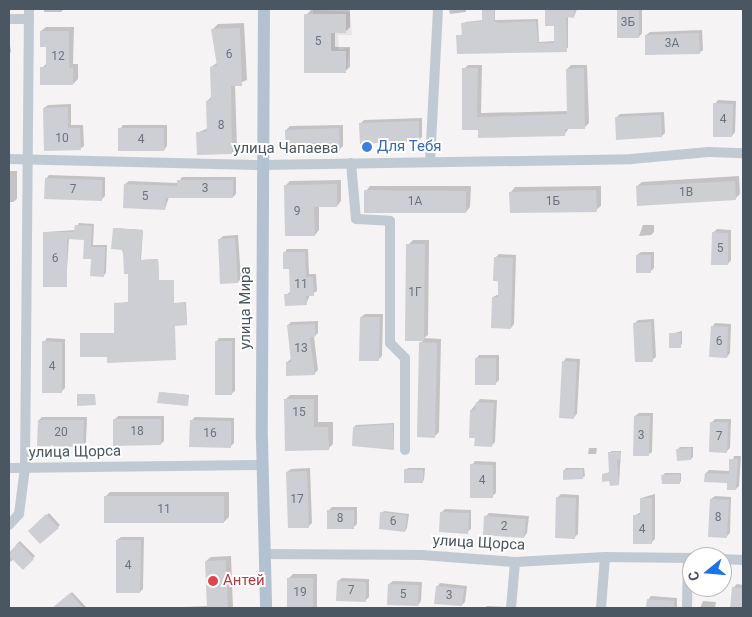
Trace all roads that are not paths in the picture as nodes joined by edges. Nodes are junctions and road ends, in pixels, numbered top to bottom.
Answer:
1 (264, 9) edge
2 (438, 9) edge
3 (29, 14) edge
4 (9, 19) edge
5 (743, 153) edge
6 (9, 159) edge
7 (30, 160) junction
8 (430, 162) junction
9 (351, 163) junction
10 (262, 164) junction
11 (405, 450) dead end
12 (262, 465) junction
13 (9, 468) edge
14 (25, 468) junction
15 (9, 524) edge
16 (264, 554) junction
17 (605, 557) junction
18 (682, 558) edge
19 (515, 562) junction
20 (266, 608) edge
21 (511, 608) edge
22 (601, 608) edge

1 - 10 main road, улица Мира
2 - 8 street
3 - 4 street
3 - 7 street
5 - 8 street, улица Чапаева
6 - 7 street, улица Чапаева
7 - 10 street, улица Чапаева
7 - 14 street
8 - 9 street, улица Чапаева
9 - 10 street, улица Чапаева
9 - 11 street
10 - 12 main road, улица Мира
12 - 14 street, улица Щорса
12 - 16 main road, улица Мира
13 - 14 street, улица Щорса
14 - 15 street
16 - 19 street, улица Щорса
16 - 20 main road, улица Мира
17 - 18 street, улица Щорса
17 - 19 street, улица Щорса
17 - 22 street
19 - 21 street

